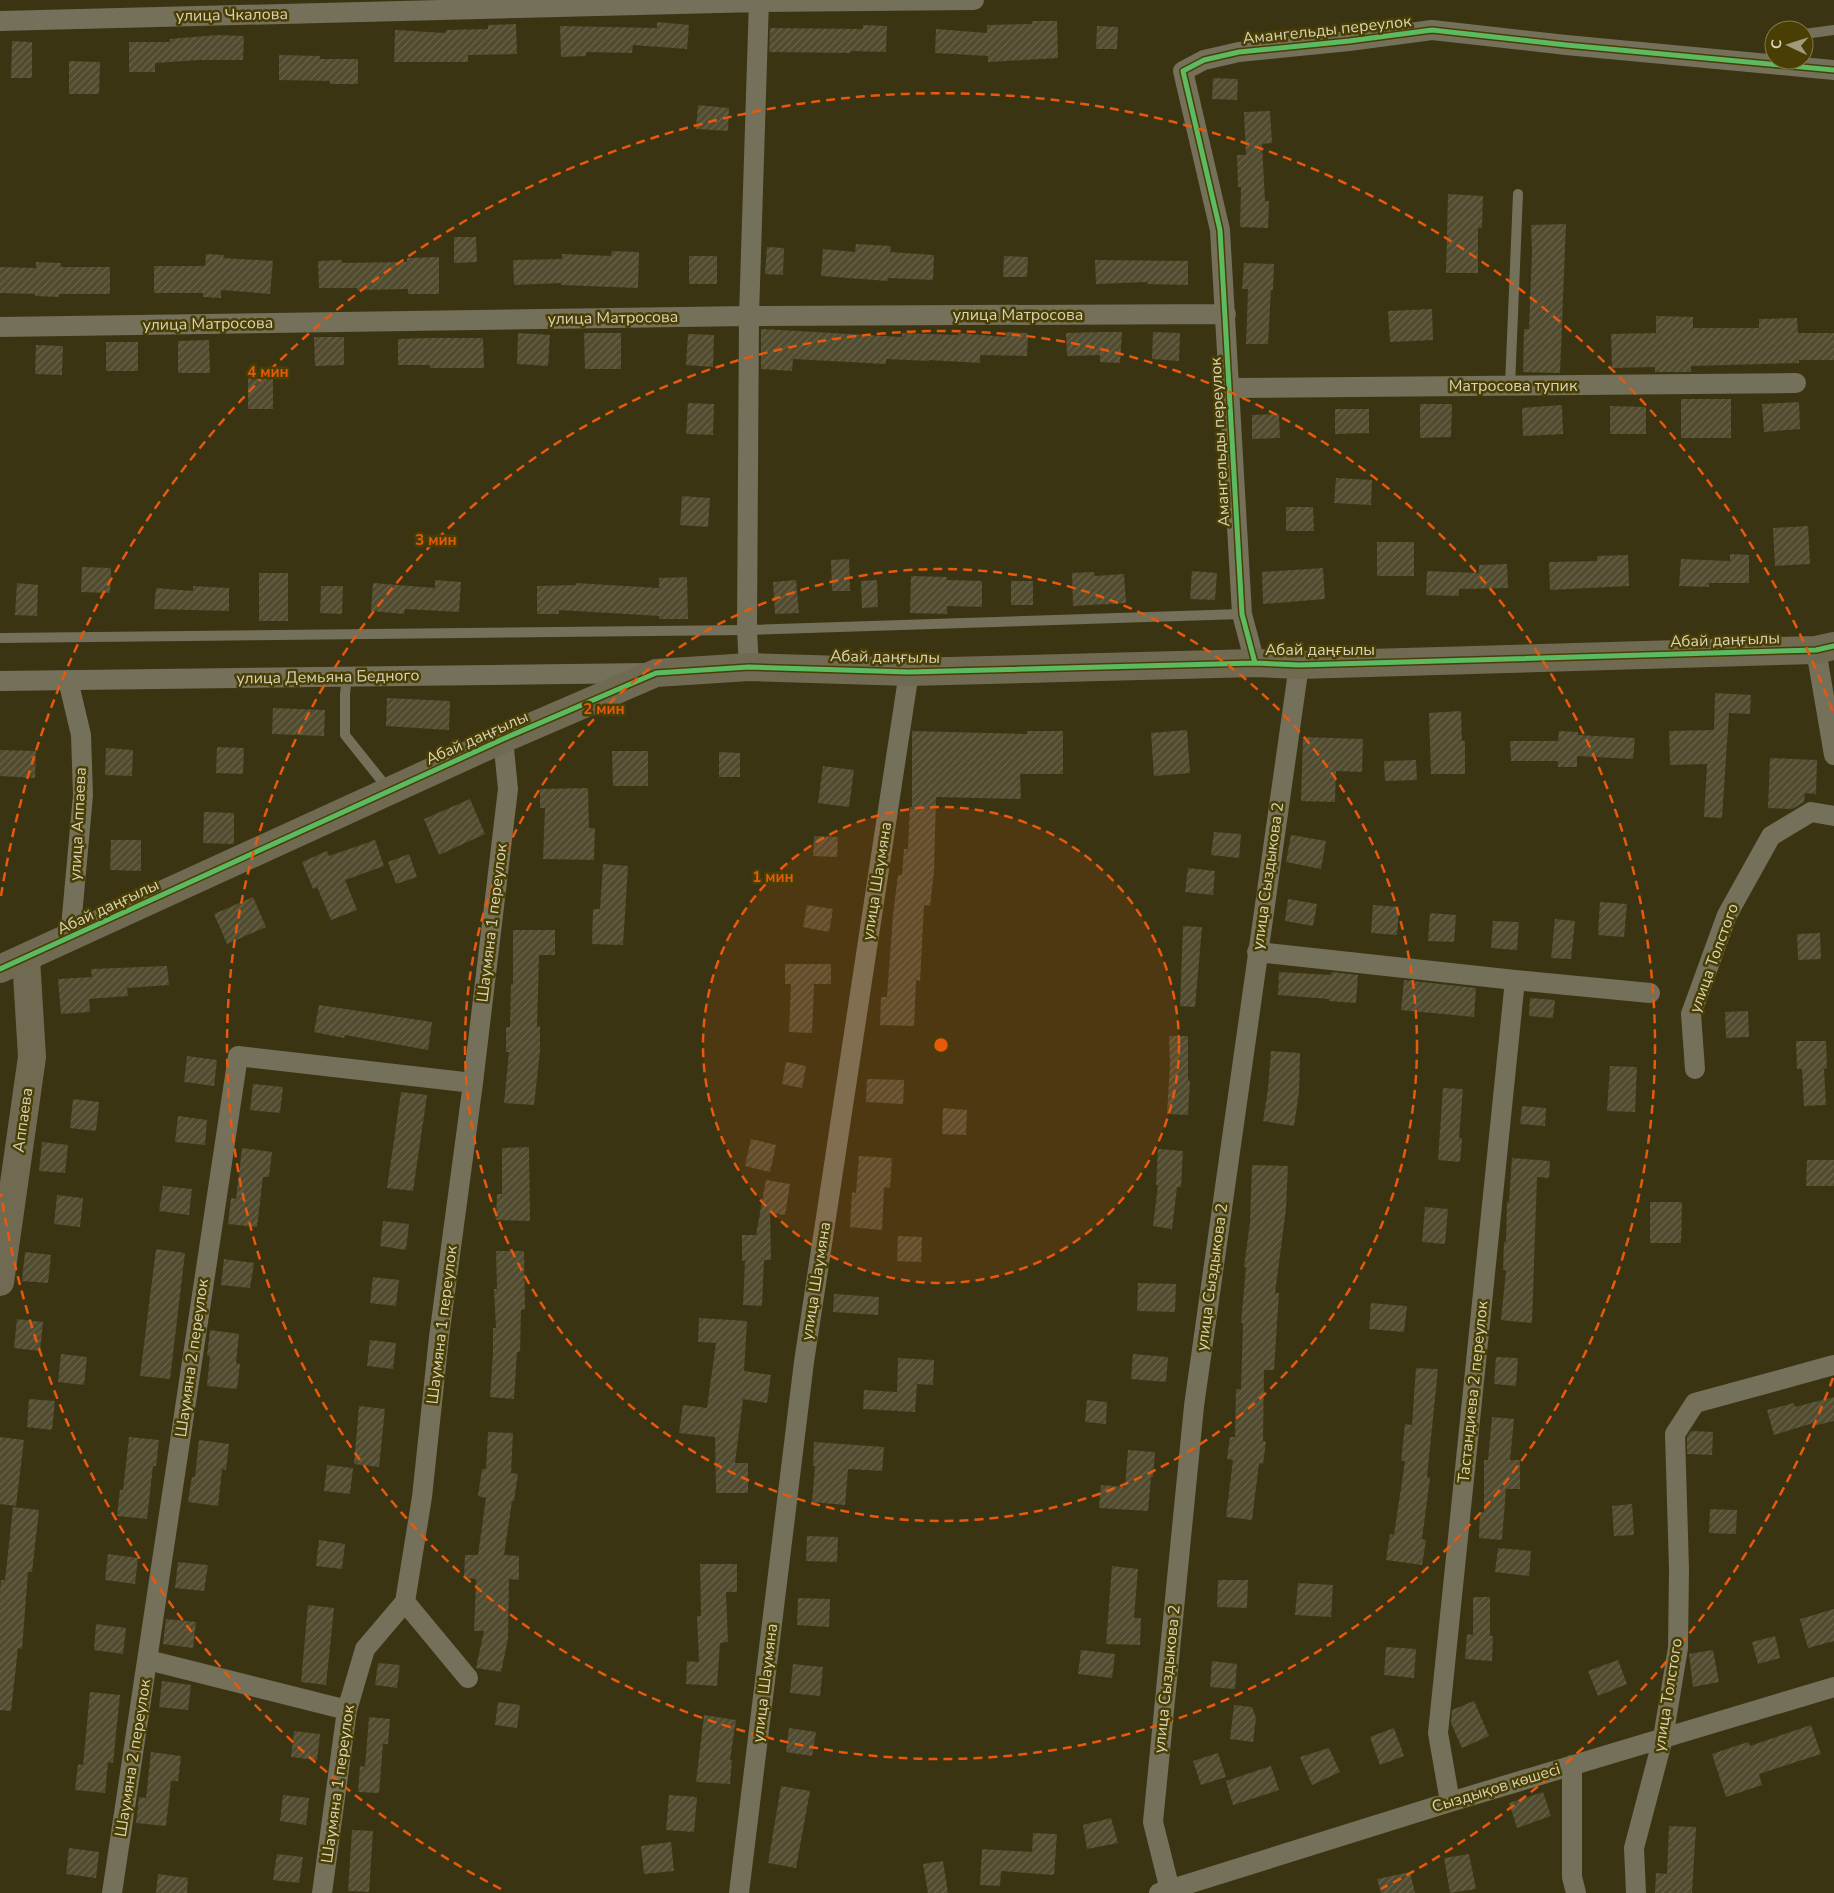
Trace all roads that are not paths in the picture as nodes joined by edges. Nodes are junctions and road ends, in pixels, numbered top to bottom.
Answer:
1 (974, 0) edge
2 (759, 1) edge
3 (0, 21) edge
4 (1834, 30) edge
5 (1814, 33) edge
6 (1764, 61) edge
7 (1814, 67) edge
8 (1834, 70) edge
9 (1518, 194) dead end
10 (1226, 314) junction
11 (749, 316) junction
12 (0, 328) edge
13 (1796, 383) dead end
14 (1510, 386) junction
15 (1230, 388) junction
16 (1242, 614) junction
17 (747, 630) junction
18 (0, 638) edge
19 (1825, 648) edge
20 (1256, 663) junction
21 (1299, 665) junction
22 (749, 667) junction
23 (909, 672) junction
24 (656, 673) junction
25 (347, 677) junction
26 (68, 680) junction
27 (0, 681) edge
28 (503, 740) junction
29 (1834, 755) edge
30 (390, 791) junction
31 (1834, 816) edge
32 (70, 938) junction
33 (1257, 952) junction
34 (26, 958) junction
35 (0, 969) edge
36 (1515, 980) junction
37 (1650, 993) dead end
38 (1695, 1069) dead end
39 (473, 1084) junction
40 (0, 1282) edge
41 (1834, 1365) edge
42 (405, 1602) junction
43 (148, 1660) junction
44 (468, 1678) dead end
45 (1834, 1687) edge
46 (347, 1710) junction
47 (1663, 1738) junction
48 (1572, 1765) junction
49 (1450, 1802) junction
50 (1164, 1891) edge
51 (112, 1893) edge
52 (322, 1893) edge
53 (739, 1893) edge
54 (1576, 1893) edge
55 (1636, 1893) edge

1 - 2 street, улица Чкалова
2 - 3 street, улица Чкалова
2 - 11 street
4 - 5 lane
6 - 10 street, Амангельды переулок
7 - 8 street, Амангельды переулок
9 - 14 lane
10 - 11 street, улица Матросова
10 - 15 street, Амангельды переулок
11 - 12 street, улица Матросова
11 - 17 street
13 - 14 street, Матросова тупик
14 - 15 street, Матросова тупик
15 - 16 street, Амангельды переулок
16 - 17 lane
16 - 20 street, Амангельды переулок
17 - 18 lane
17 - 22 street
19 - 21 street, Абай даңғылы
19 - 29 street
20 - 21 street, Абай даңғылы
20 - 23 street, Абай даңғылы
21 - 33 street, улица Сыздыкова 2
22 - 23 street, Абай даңғылы
22 - 24 street, Абай даңғылы
23 - 53 street, улица Шаумяна
24 - 25 street, улица Демьяна Бедного
24 - 28 street, Абай даңғылы
25 - 26 street, улица Демьяна Бедного
25 - 30 lane
26 - 27 street, улица Демьяна Бедного
26 - 32 street, улица Аппаева
28 - 30 street, Абай даңғылы
28 - 39 street, Шаумяна 1 переулок
30 - 32 street, Абай даңғылы
31 - 38 street, улица Толстого
32 - 34 street, Абай даңғылы
33 - 36 street
33 - 50 street, улица Сыздыкова 2
34 - 35 street, Абай даңғылы
34 - 40 street, Аппаева
36 - 37 street
36 - 49 street, Тастандиева 2 переулок
39 - 42 street, Шаумяна 1 переулок
39 - 43 street, Шаумяна 2 переулок
41 - 47 street, улица Толстого
42 - 44 street
42 - 46 street, Шаумяна 1 переулок
43 - 46 street
43 - 51 street, Шаумяна 2 переулок
45 - 47 street, Сыздықов көшесі
46 - 52 street, Шаумяна 1 переулок
47 - 48 street, Сыздықов көшесі
47 - 55 street, улица Толстого
48 - 49 street, Сыздықов көшесі
48 - 54 street
49 - 50 street, Сыздықов көшесі

